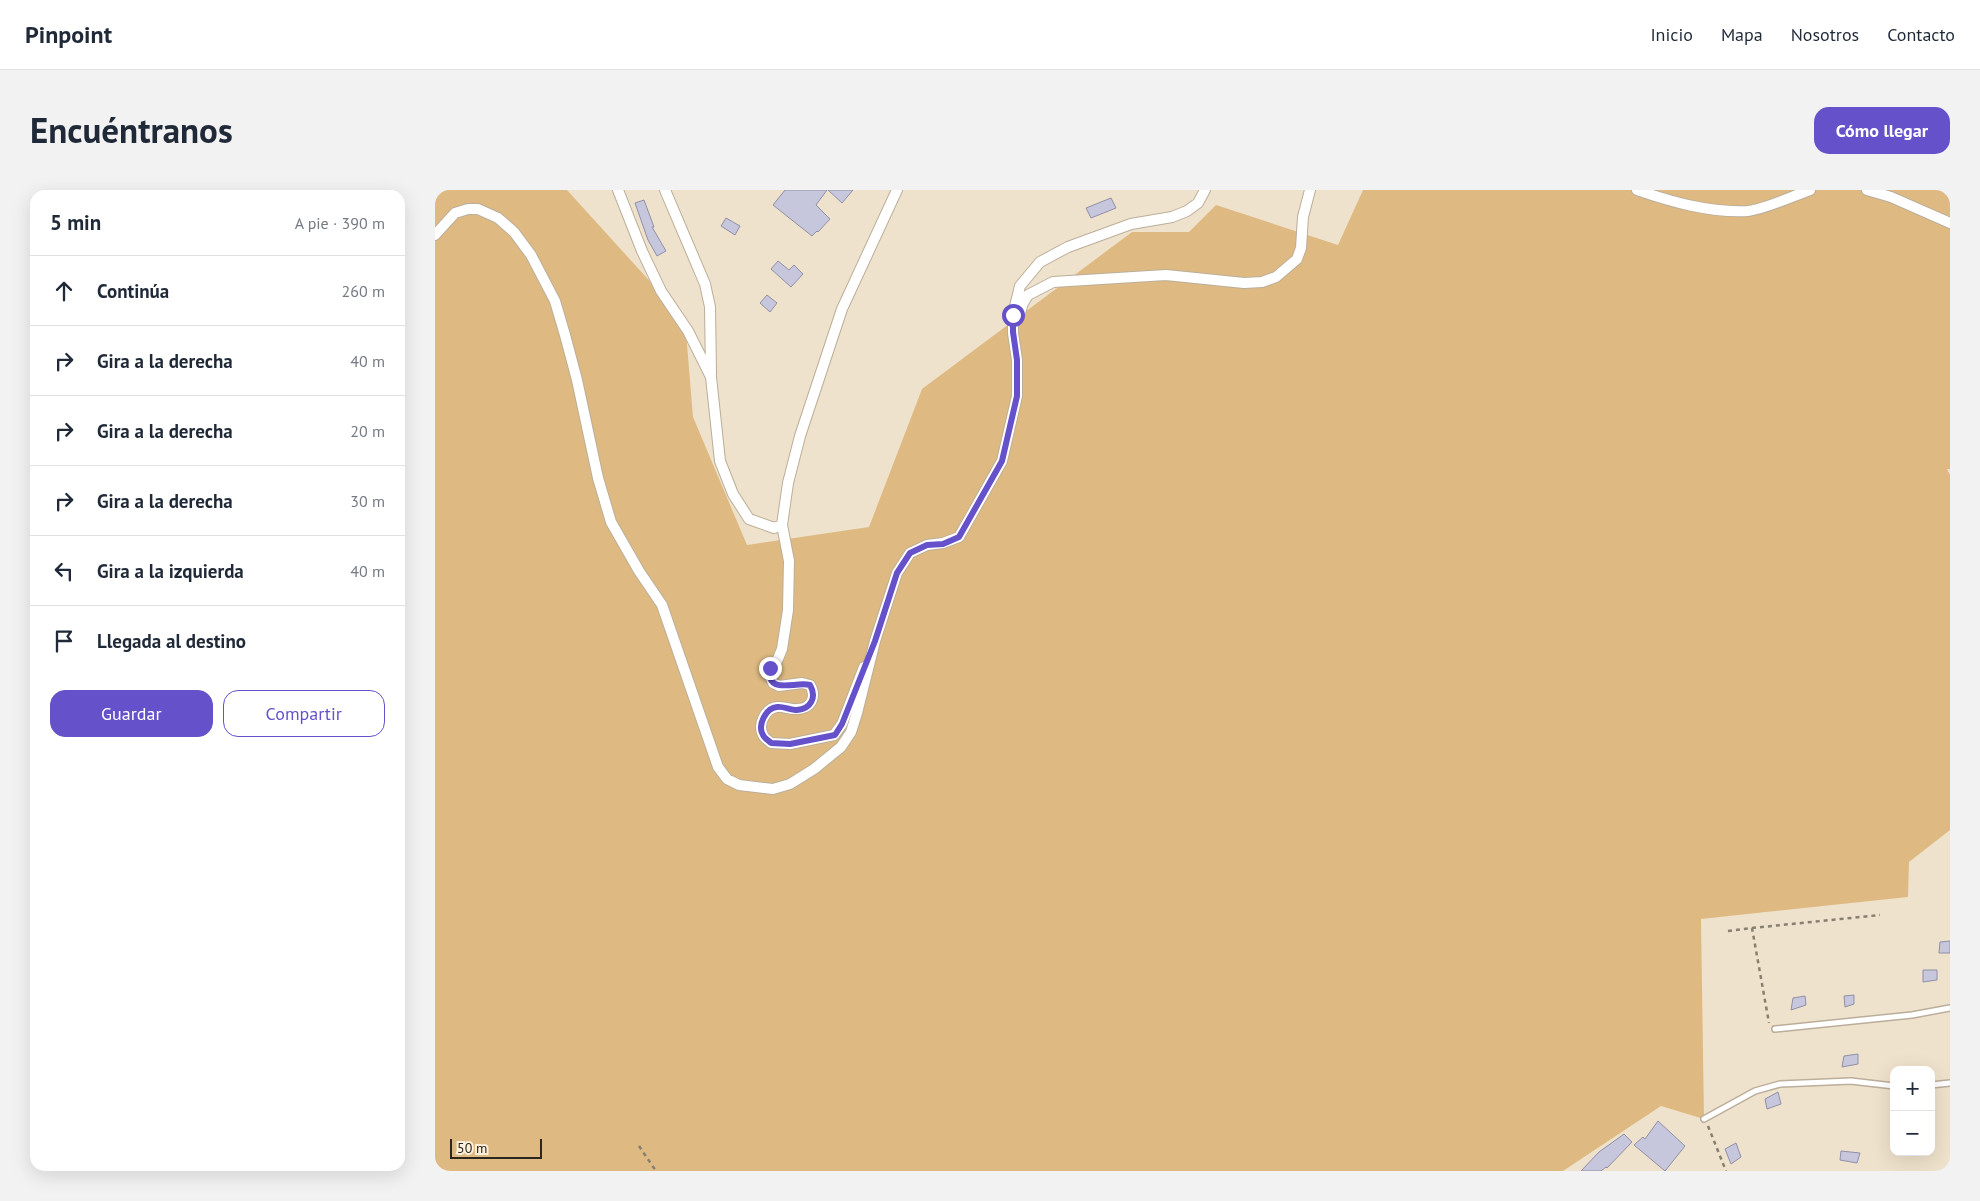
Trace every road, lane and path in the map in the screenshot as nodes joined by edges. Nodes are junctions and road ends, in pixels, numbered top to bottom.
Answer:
1 (618, 190) edge
2 (665, 190) edge
3 (897, 190) edge
4 (1205, 190) edge
5 (1309, 190) edge
6 (1637, 190) edge
7 (1810, 190) edge
8 (1867, 190) edge
9 (1950, 223) edge
10 (435, 235) edge
11 (1013, 332) junction
12 (711, 377) junction
13 (782, 525) junction
14 (875, 641) junction
15 (1880, 915) dead end
16 (1752, 928) junction
17 (1728, 931) dead end
18 (1950, 1008) edge
19 (1775, 1029) joint
20 (1950, 1083) edge
21 (1935, 1085) edge
22 (1890, 1086) edge
23 (1705, 1119) joint
24 (639, 1146) dead end
25 (656, 1171) edge
26 (1726, 1171) edge

1 - 12 street
2 - 12 street
3 - 13 street
4 - 11 street
5 - 11 street
6 - 7 street
8 - 9 street
10 - 14 street
11 - 14 street
12 - 13 street
13 - 14 street
15 - 16 path
16 - 17 path
16 - 19 path
18 - 19 lane
20 - 21 lane
22 - 23 lane
23 - 26 path
24 - 25 path

